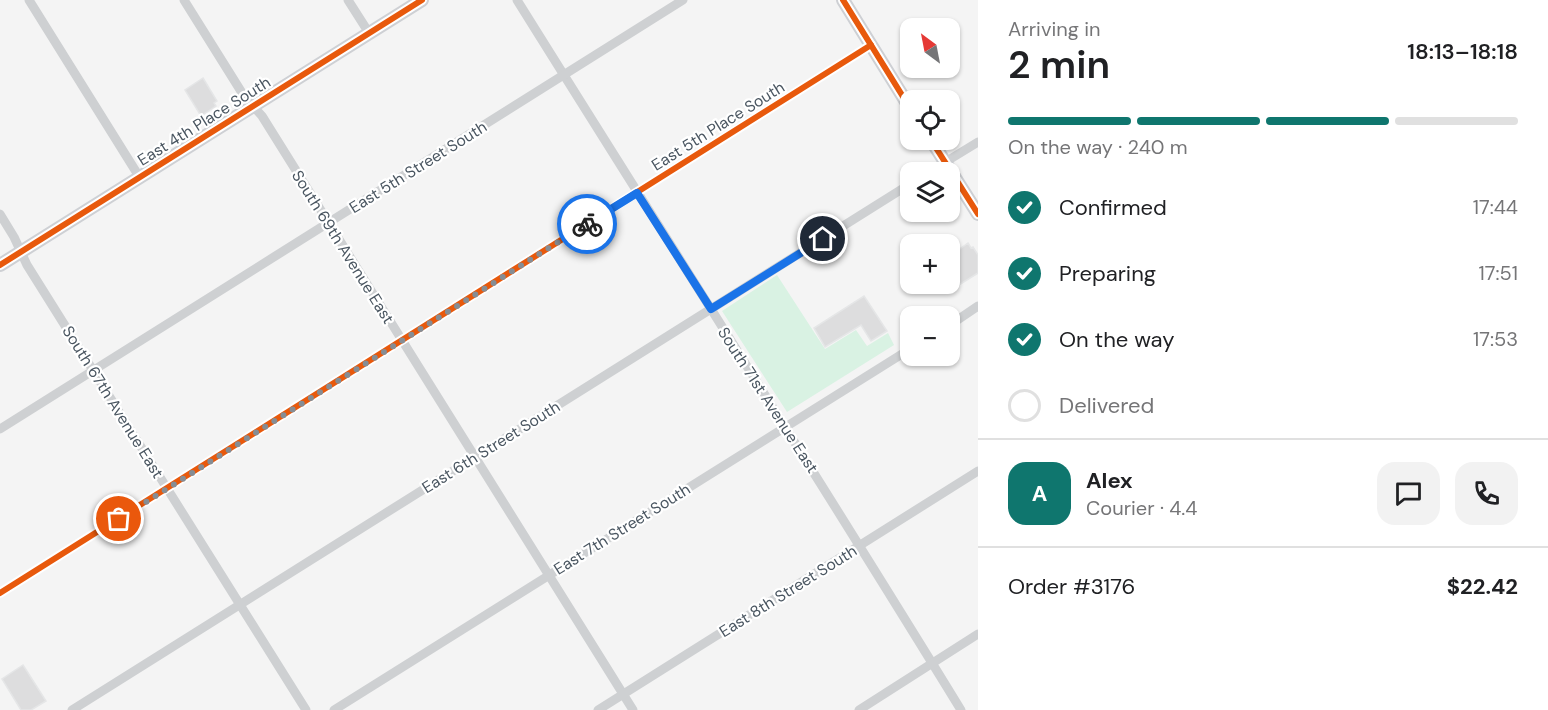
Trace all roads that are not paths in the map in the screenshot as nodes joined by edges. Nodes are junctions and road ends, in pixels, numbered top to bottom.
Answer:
1 (29, 0) edge
2 (184, 0) edge
3 (348, 0) edge
4 (422, 0) edge
5 (517, 0) edge
6 (683, 0) edge
7 (843, 0) edge
8 (369, 33) junction
9 (871, 45) junction
10 (564, 75) junction
11 (900, 92) edge
12 (253, 106) junction
13 (978, 142) edge
14 (937, 150) edge
15 (945, 162) joint
16 (140, 178) junction
17 (960, 186) edge
18 (900, 190) edge
19 (637, 193) junction
20 (0, 214) edge
21 (978, 214) edge
22 (328, 223) junction
23 (21, 252) junction
24 (0, 265) edge
25 (978, 306) edge
26 (711, 309) junction
27 (960, 318) edge
28 (402, 340) junction
29 (900, 355) edge
30 (93, 370) junction
31 (786, 427) junction
32 (0, 429) edge
33 (474, 458) junction
34 (978, 471) edge
35 (167, 489) junction
36 (860, 546) junction
37 (549, 575) junction
38 (0, 593) edge
39 (239, 605) junction
40 (978, 634) edge
41 (932, 663) junction
42 (623, 694) junction
43 (72, 710) edge
44 (306, 710) edge
45 (334, 710) edge
46 (598, 710) edge
47 (633, 710) edge
48 (859, 710) edge
49 (961, 710) edge

1 - 16 street
2 - 12 street, South 69th Avenue East
3 - 8 street
4 - 8 street, East 4th Place South
5 - 10 street, South 71st Avenue East
6 - 10 street, East 5th Street South
7 - 9 street
8 - 12 street, East 4th Place South
9 - 11 street
9 - 19 street, East 5th Place South
10 - 19 street, South 71st Avenue East
10 - 22 street, East 5th Street South
12 - 16 street, East 4th Place South
12 - 22 street, South 69th Avenue East
13 - 15 street
14 - 15 street
16 - 23 street, East 4th Place South
17 - 21 street
18 - 26 street, East 6th Street South
19 - 26 street, South 71st Avenue East
19 - 28 street, East 5th Place South
20 - 23 street, South 67th Avenue East
22 - 28 street, South 69th Avenue East
22 - 30 street, East 5th Street South
23 - 24 street, East 4th Place South
23 - 30 street, South 67th Avenue East
25 - 27 street
26 - 31 street, South 71st Avenue East
26 - 33 street, East 6th Street South
28 - 33 street, South 69th Avenue East
28 - 35 street, East 5th Place South
29 - 31 street, East 7th Street South
30 - 32 street, East 5th Street South
30 - 35 street, South 67th Avenue East
31 - 36 street, South 71st Avenue East
31 - 37 street, East 7th Street South
33 - 37 street, South 69th Avenue East
33 - 39 street, East 6th Street South
34 - 36 street, East 8th Street South
35 - 38 street, East 5th Place South
35 - 39 street, South 67th Avenue East
36 - 41 street, South 71st Avenue East
36 - 42 street, East 8th Street South
37 - 42 street, South 69th Avenue East
37 - 45 street, East 7th Street South
39 - 43 street, East 6th Street South
39 - 44 street, South 67th Avenue East
40 - 41 street
41 - 48 street
41 - 49 street, South 71st Avenue East
42 - 46 street, East 8th Street South
42 - 47 street, South 69th Avenue East

